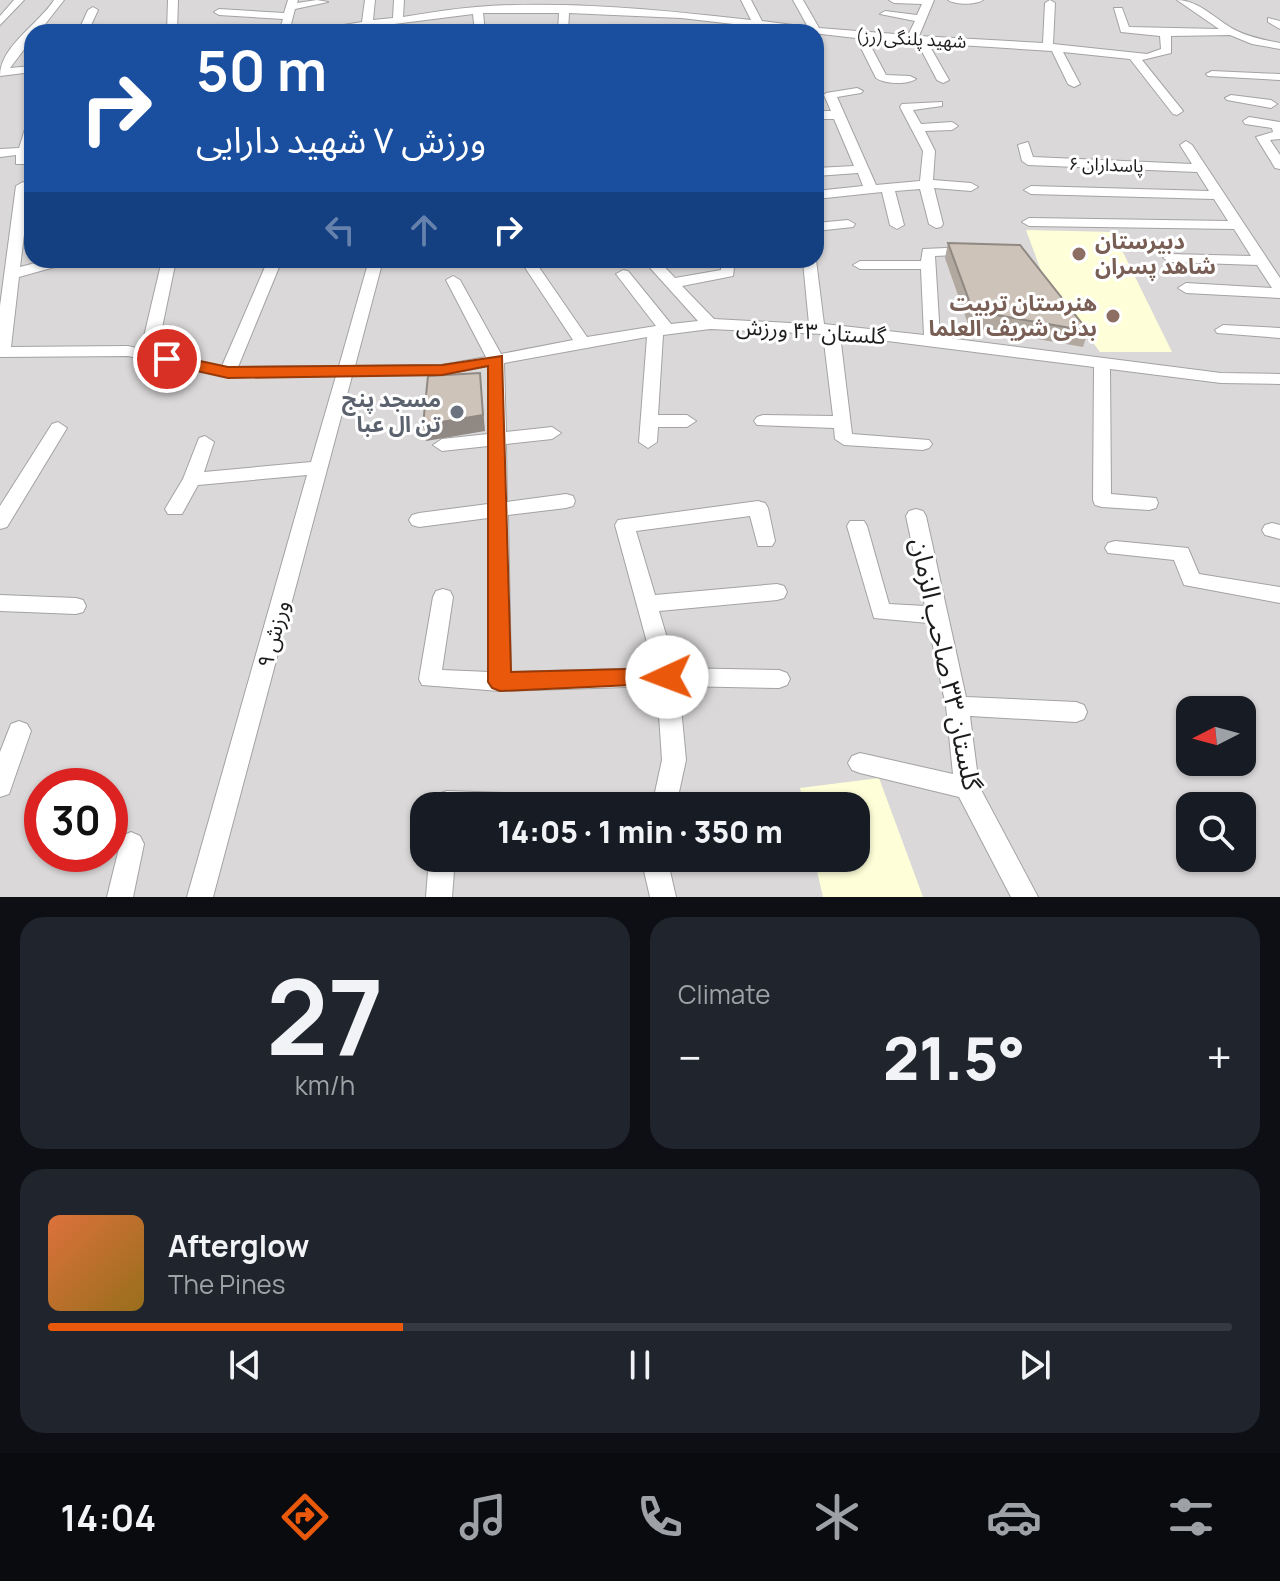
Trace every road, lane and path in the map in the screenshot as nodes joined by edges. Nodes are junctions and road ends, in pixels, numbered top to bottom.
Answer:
1 (19, 0) edge
2 (59, 0) edge
3 (173, 0) edge
4 (370, 0) edge
5 (399, 0) edge
6 (437, 0) edge
7 (685, 0) edge
8 (746, 0) edge
9 (798, 0) edge
10 (894, 0) edge
11 (929, 0) edge
12 (953, 0) edge
13 (978, 0) edge
14 (1182, 0) edge
15 (323, 2) dead end
16 (1050, 3) dead end
17 (500, 5) edge
18 (567, 6) edge
19 (291, 8) edge
20 (93, 10) dead end
21 (478, 10) junction
22 (1118, 10) dead end
23 (219, 12) dead end
24 (885, 14) dead end
25 (436, 16) junction
26 (695, 17) junction
27 (921, 19) junction
28 (719, 20) junction
29 (398, 21) junction
30 (0, 22) edge
31 (42, 24) edge
32 (87, 24) edge
33 (172, 24) edge
34 (367, 24) edge
35 (392, 24) edge
36 (479, 24) edge
37 (695, 24) edge
38 (721, 24) edge
39 (758, 24) joint
40 (811, 24) edge
41 (824, 32) edge
42 (1231, 32) junction
43 (1168, 33) junction
44 (860, 36) junction
45 (916, 39) junction
46 (24, 41) edge
47 (1280, 46) edge
48 (1052, 47) junction
49 (1133, 56) junction
50 (24, 70) edge
51 (1, 73) edge
52 (1212, 74) dead end
53 (1280, 77) edge
54 (910, 79) dead end
55 (943, 80) dead end
56 (1074, 84) dead end
57 (857, 91) dead end
58 (1231, 98) dead end
59 (938, 104) dead end
60 (1177, 111) dead end
61 (824, 115) edge
62 (838, 115) junction
63 (1249, 121) dead end
64 (952, 126) dead end
65 (917, 128) junction
66 (1279, 131) edge
67 (1024, 145) dead end
68 (1186, 145) dead end
69 (24, 150) edge
70 (1105, 151) dead end
71 (0, 153) edge
72 (1113, 165) junction
73 (1280, 165) edge
74 (1201, 168) junction
75 (862, 169) junction
76 (824, 171) edge
77 (926, 184) junction
78 (23, 186) dead end
79 (971, 187) dead end
80 (888, 188) junction
81 (871, 189) junction
82 (1031, 190) dead end
83 (824, 194) edge
84 (1218, 195) junction
85 (1029, 222) dead end
86 (848, 224) dead end
87 (936, 224) dead end
88 (897, 225) dead end
89 (1238, 225) junction
90 (824, 226) edge
91 (986, 250) edge
92 (1170, 258) dead end
93 (1261, 261) junction
94 (860, 265) dead end
95 (926, 265) junction
96 (34, 268) edge
97 (167, 268) edge
98 (272, 268) edge
99 (374, 268) edge
100 (532, 268) edge
101 (657, 268) edge
102 (728, 268) edge
103 (811, 268) edge
104 (12, 274) junction
105 (623, 274) dead end
106 (453, 280) dead end
107 (671, 283) junction
108 (1186, 288) dead end
109 (1280, 291) edge
110 (710, 324) junction
111 (661, 330) junction
112 (824, 330) junction
113 (1223, 330) dead end
114 (1280, 333) edge
115 (932, 342) junction
116 (583, 343) junction
117 (1, 351) edge
118 (148, 355) junction
119 (496, 360) junction
120 (1102, 364) junction
121 (344, 371) junction
122 (228, 372) junction
123 (1280, 379) edge
124 (650, 421) junction
125 (687, 421) dead end
126 (763, 421) dead end
127 (842, 422) junction
128 (58, 428) dead end
129 (552, 433) dead end
130 (495, 439) junction
131 (205, 442) dead end
132 (648, 442) dead end
133 (923, 444) dead end
134 (442, 445) dead end
135 (318, 468) junction
136 (192, 479) junction
137 (566, 501) dead end
138 (1149, 503) dead end
139 (175, 509) dead end
140 (498, 511) junction
141 (916, 516) dead end
142 (419, 520) dead end
143 (0, 522) edge
144 (857, 526) dead end
145 (765, 541) dead end
146 (1115, 548) dead end
147 (777, 592) dead end
148 (1280, 595) edge
149 (443, 597) dead end
150 (0, 603) edge
151 (648, 604) junction
152 (76, 606) dead end
153 (937, 615) junction
154 (667, 677) junction
155 (779, 679) dead end
156 (500, 682) junction
157 (957, 706) junction
158 (1076, 712) dead end
159 (19, 731) dead end
160 (860, 763) dead end
161 (0, 786) edge
162 (967, 788) junction
163 (667, 792) edge
164 (131, 844) dead end
165 (441, 872) edge
166 (657, 872) edge
167 (120, 897) edge
168 (200, 897) edge
169 (439, 897) edge
170 (663, 897) edge
171 (1025, 897) edge

1 - 30 street
2 - 31 street
3 - 33 street
4 - 34 street
5 - 29 street
6 - 25 street
7 - 26 street
8 - 39 street
9 - 40 street
10 - 11 street
11 - 27 street
12 - 13 street
14 - 42 street
15 - 19 street
16 - 48 street
17 - 18 street, شهید پلنگی(رز)
17 - 21 street, شهید پلنگی(رز)
18 - 26 street, شهید پلنگی(رز)
19 - 23 street
20 - 32 street
21 - 25 street, شهید پلنگی(رز)
21 - 36 street
22 - 43 street
24 - 27 street
25 - 29 street, شهید پلنگی(رز)
26 - 28 street, شهید پلنگی(رز)
26 - 37 street
27 - 45 street
28 - 38 street
28 - 39 street, شهید پلنگی(رز)
29 - 35 street, شهید پلنگی(رز)
41 - 44 street, شهید پلنگی(رز)
42 - 43 street
42 - 47 street
43 - 49 street
44 - 45 street, شهید پلنگی(رز)
44 - 54 street
45 - 48 street, شهید پلنگی(رز)
45 - 55 street
46 - 51 street
48 - 49 street, شهید پلنگی(رز)
48 - 56 street
49 - 60 street
50 - 51 street
52 - 53 street
57 - 62 street
58 - 66 street
59 - 65 street
61 - 62 street
62 - 75 street
63 - 66 street
64 - 65 street
65 - 77 street
66 - 73 street
67 - 72 street, پاسداران ۶
68 - 74 street
69 - 71 street
70 - 72 street
72 - 74 street, پاسداران ۶
74 - 84 street
75 - 76 street
75 - 81 street
77 - 79 street
77 - 80 street
77 - 87 street
78 - 104 street
80 - 81 street
80 - 88 street
81 - 83 street
82 - 84 street
84 - 89 street
85 - 89 street
86 - 90 street
89 - 93 street
91 - 95 street
92 - 93 street
93 - 109 street
94 - 95 street
95 - 115 street
96 - 104 street
97 - 118 street
98 - 122 street
99 - 121 street, ورزش ۹
100 - 116 street
101 - 107 street
102 - 107 street
103 - 112 street
104 - 117 street
105 - 111 street
106 - 119 street
107 - 110 street
108 - 109 street
110 - 111 street, گلستان ۴۳ ورزش
110 - 112 street, گلستان ۴۳ ورزش
111 - 116 street, گلستان ۴۳ ورزش
111 - 124 street
112 - 115 street, گلستان ۴۳ ورزش
112 - 127 street
113 - 114 street
115 - 120 street, گلستان ۴۳ ورزش
116 - 119 street, گلستان ۴۳ ورزش
117 - 118 street, گلستان ۴۳ ورزش
118 - 122 street, گلستان ۴۳ ورزش
119 - 121 street, گلستان ۴۳ ورزش
119 - 130 street
120 - 123 street, گلستان ۴۳ ورزش
120 - 138 street
121 - 122 street, گلستان ۴۳ ورزش
121 - 135 street, ورزش ۹
124 - 125 street
124 - 132 street
126 - 127 street
127 - 133 street
128 - 143 street
129 - 130 street
130 - 134 street
130 - 140 street
131 - 136 street
135 - 136 street
135 - 168 street, ورزش ۹
136 - 139 street
137 - 140 street
140 - 142 street
140 - 156 street
141 - 153 street, گلستان ۳۳ صاحب الزمان
144 - 153 street
145 - 151 street
146 - 148 street
147 - 151 street
149 - 156 street
150 - 152 street
151 - 154 street
153 - 157 street, گلستان ۳۳ صاحب الزمان
154 - 155 street
154 - 156 street
154 - 163 street
157 - 158 street
157 - 162 street, گلستان ۳۳ صاحب الزمان
159 - 161 street
160 - 162 street
162 - 171 street, گلستان ۳۳ صاحب الزمان
164 - 167 street
165 - 169 street
166 - 170 street

